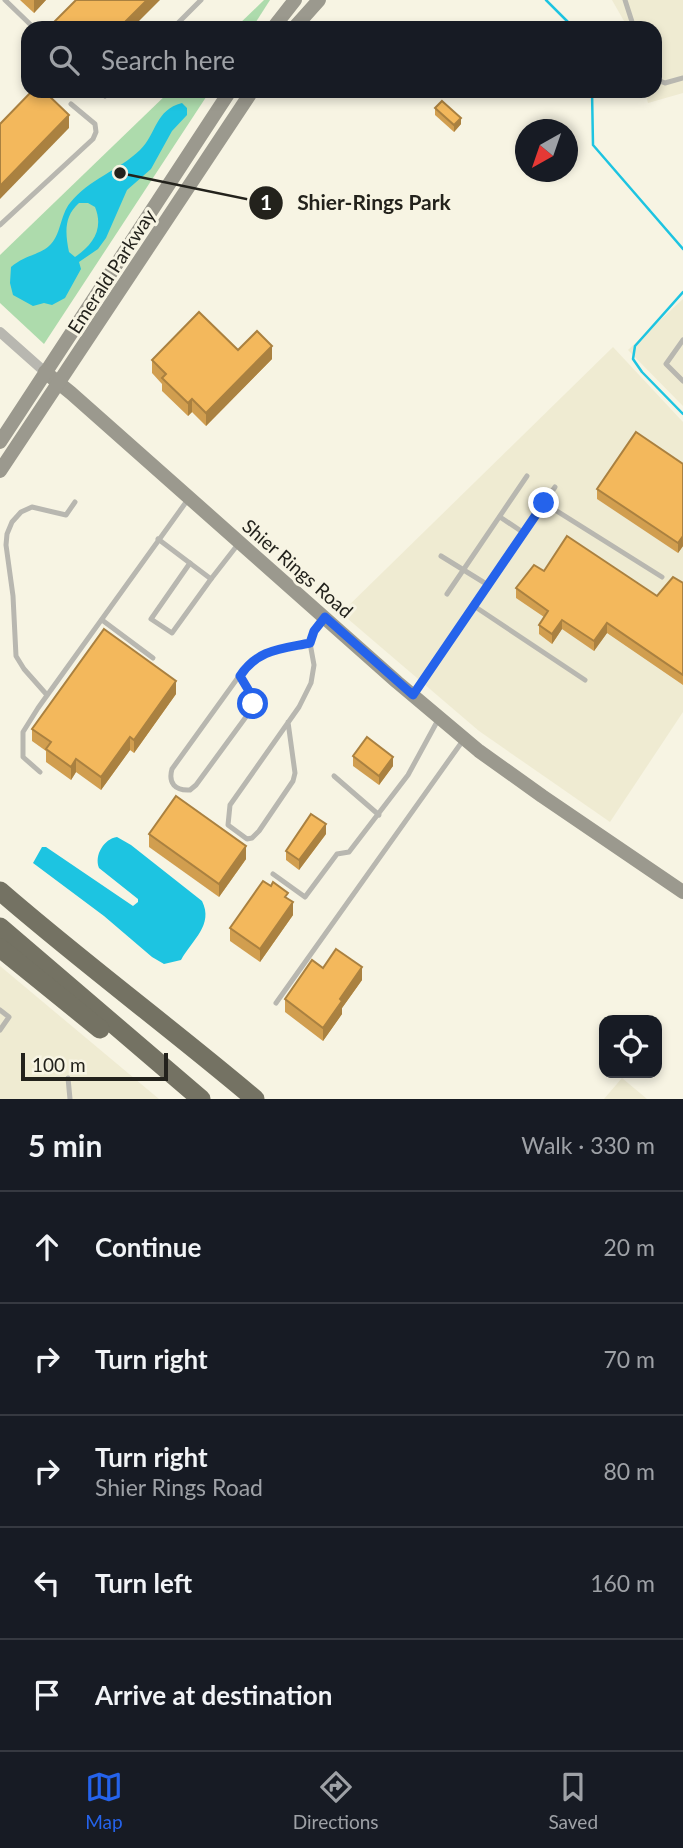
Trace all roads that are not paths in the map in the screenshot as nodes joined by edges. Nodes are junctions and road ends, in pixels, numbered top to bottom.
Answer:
1 (5, 0) edge
2 (201, 0) edge
3 (295, 0) edge
4 (319, 0) edge
5 (625, 0) edge
6 (27, 21) edge
7 (180, 21) edge
8 (278, 21) edge
9 (300, 21) edge
10 (632, 21) edge
11 (683, 78) edge
12 (662, 82) edge
13 (225, 98) edge
14 (247, 98) edge
15 (71, 104) dead end
16 (0, 225) edge
17 (0, 332) edge
18 (683, 340) edge
19 (45, 372) junction
20 (683, 381) edge
21 (60, 384) junction
22 (0, 442) edge
23 (0, 471) edge
24 (527, 476) dead end
25 (555, 487) dead end
26 (189, 498) junction
27 (75, 502) dead end
28 (544, 503) junction
29 (500, 517) junction
30 (524, 533) junction
31 (158, 538) junction
32 (239, 543) junction
33 (441, 556) dead end
34 (190, 563) junction
35 (465, 571) junction
36 (662, 577) dead end
37 (211, 579) junction
38 (488, 585) junction
39 (447, 594) dead end
40 (474, 606) junction
41 (325, 617) junction
42 (102, 620) junction
43 (310, 643) junction
44 (153, 657) dead end
45 (240, 676) junction
46 (585, 680) dead end
47 (47, 695) junction
48 (413, 695) junction
49 (440, 718) junction
50 (288, 722) junction
51 (464, 739) junction
52 (40, 772) dead end
53 (334, 776) dead end
54 (379, 815) junction
55 (272, 874) dead end
56 (0, 891) edge
57 (683, 892) edge
58 (0, 927) edge
59 (0, 948) edge
60 (276, 1003) dead end
61 (0, 1010) edge
62 (0, 1030) edge
63 (68, 1078) dead end
64 (70, 1099) edge
65 (185, 1099) edge
66 (201, 1099) edge
67 (255, 1099) edge

1 - 6 lane
2 - 7 lane
3 - 8 main road
4 - 9 main road
5 - 10 lane
11 - 12 lane
13 - 19 main road, Emerald Parkway
14 - 21 main road, Emerald Parkway
15 - 16 lane
17 - 19 street, Shier Rings Road
18 - 20 lane
19 - 21 main road, Shier Rings Road
19 - 22 main road, Emerald Parkway
21 - 23 main road, Emerald Parkway
21 - 26 main road, Shier Rings Road
24 - 29 lane
25 - 28 lane
26 - 31 lane
26 - 32 main road, Shier Rings Road
27 - 47 lane
28 - 30 lane
28 - 36 lane
29 - 30 lane
29 - 35 lane
30 - 38 lane
31 - 34 lane
31 - 42 lane
32 - 37 lane
32 - 41 main road, Shier Rings Road
33 - 35 lane
34 - 37 lane
34 - 37 lane
35 - 38 lane
35 - 39 lane
38 - 40 lane
40 - 46 lane
40 - 48 lane
41 - 43 lane
41 - 48 main road, Shier Rings Road
42 - 44 lane
42 - 47 lane
43 - 45 lane
43 - 50 lane
45 - 45 lane
47 - 52 lane
48 - 49 main road, Shier Rings Road
49 - 51 main road, Shier Rings Road
49 - 54 lane
50 - 50 lane
51 - 57 main road, Shier Rings Road
51 - 60 lane
53 - 54 lane
54 - 55 lane
56 - 67 highway
58 - 66 highway
59 - 65 highway
61 - 62 lane
63 - 64 lane

